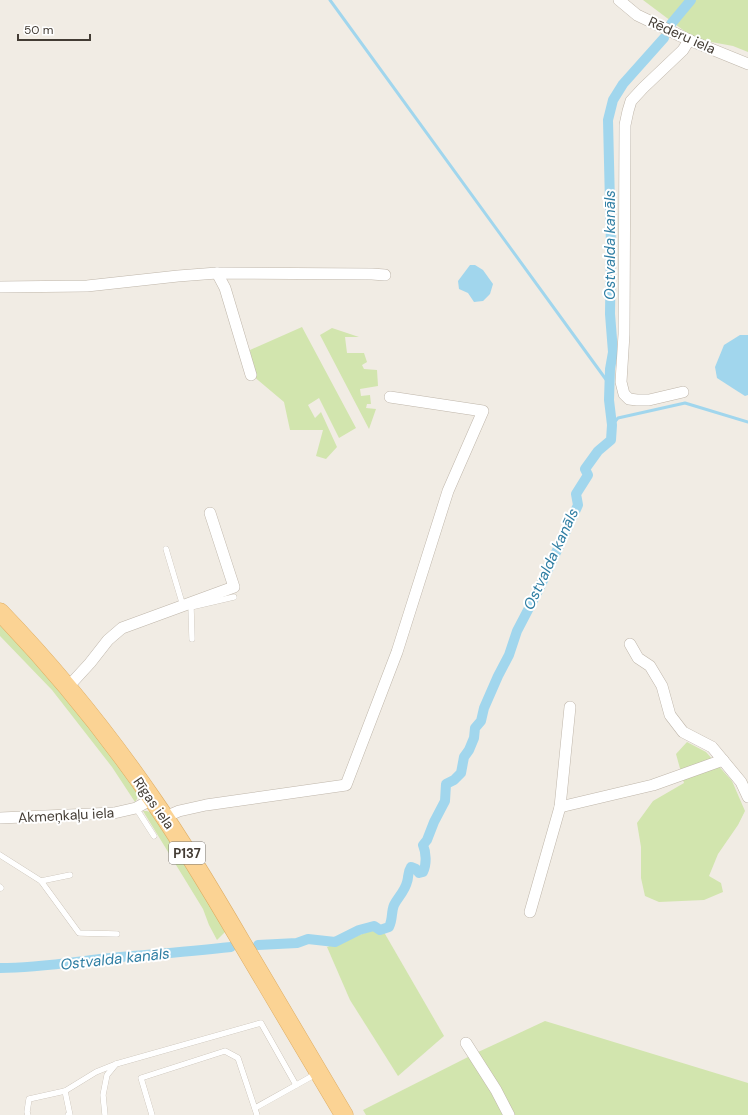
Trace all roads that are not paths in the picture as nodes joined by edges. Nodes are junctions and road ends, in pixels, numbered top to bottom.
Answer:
1 (619, 0) edge
2 (689, 40) junction
3 (748, 64) edge
4 (217, 273) junction
5 (385, 275) dead end
6 (0, 287) edge
7 (250, 375) dead end
8 (683, 392) dead end
9 (390, 397) dead end
10 (210, 513) dead end
11 (166, 549) dead end
12 (234, 597) dead end
13 (186, 607) junction
14 (0, 612) edge
15 (192, 639) dead end
16 (630, 644) dead end
17 (68, 686) junction
18 (570, 708) dead end
19 (723, 760) junction
20 (748, 797) edge
21 (152, 799) junction
22 (560, 807) junction
23 (136, 808) junction
24 (165, 817) junction
25 (0, 818) edge
26 (154, 836) dead end
27 (0, 855) edge
28 (70, 875) dead end
29 (41, 881) junction
30 (530, 912) dead end
31 (117, 934) dead end
32 (466, 1043) dead end
33 (116, 1064) junction
34 (319, 1073) junction
35 (296, 1085) junction
36 (65, 1091) junction
37 (255, 1108) junction
38 (28, 1115) edge
39 (68, 1115) edge
40 (105, 1115) edge
41 (152, 1115) edge
42 (257, 1115) edge
43 (344, 1115) edge
44 (509, 1115) edge

1 - 2 street, Rēderu iela
2 - 3 street, Rēderu iela
2 - 8 street
4 - 5 street
4 - 6 street
4 - 7 street
9 - 24 street
10 - 13 street
11 - 13 lane
12 - 13 lane
13 - 15 lane
13 - 17 street
14 - 17 main road, Rīgas iela / P137
16 - 19 street
17 - 21 main road, Rīgas iela / P137
18 - 22 street
19 - 20 street
19 - 22 street
21 - 23 street, Akmeņkaļu iela
21 - 24 main road, Rīgas iela / P137
22 - 30 street
23 - 25 street, Akmeņkaļu iela
23 - 26 lane
24 - 34 main road, Rīgas iela / P137
27 - 29 lane
28 - 29 lane
29 - 31 lane
32 - 44 street
33 - 35 lane
33 - 36 lane
33 - 40 lane
34 - 35 lane
34 - 43 main road, Rīgas iela / P137
35 - 37 lane
36 - 38 lane
36 - 39 lane
37 - 41 lane
37 - 42 lane

